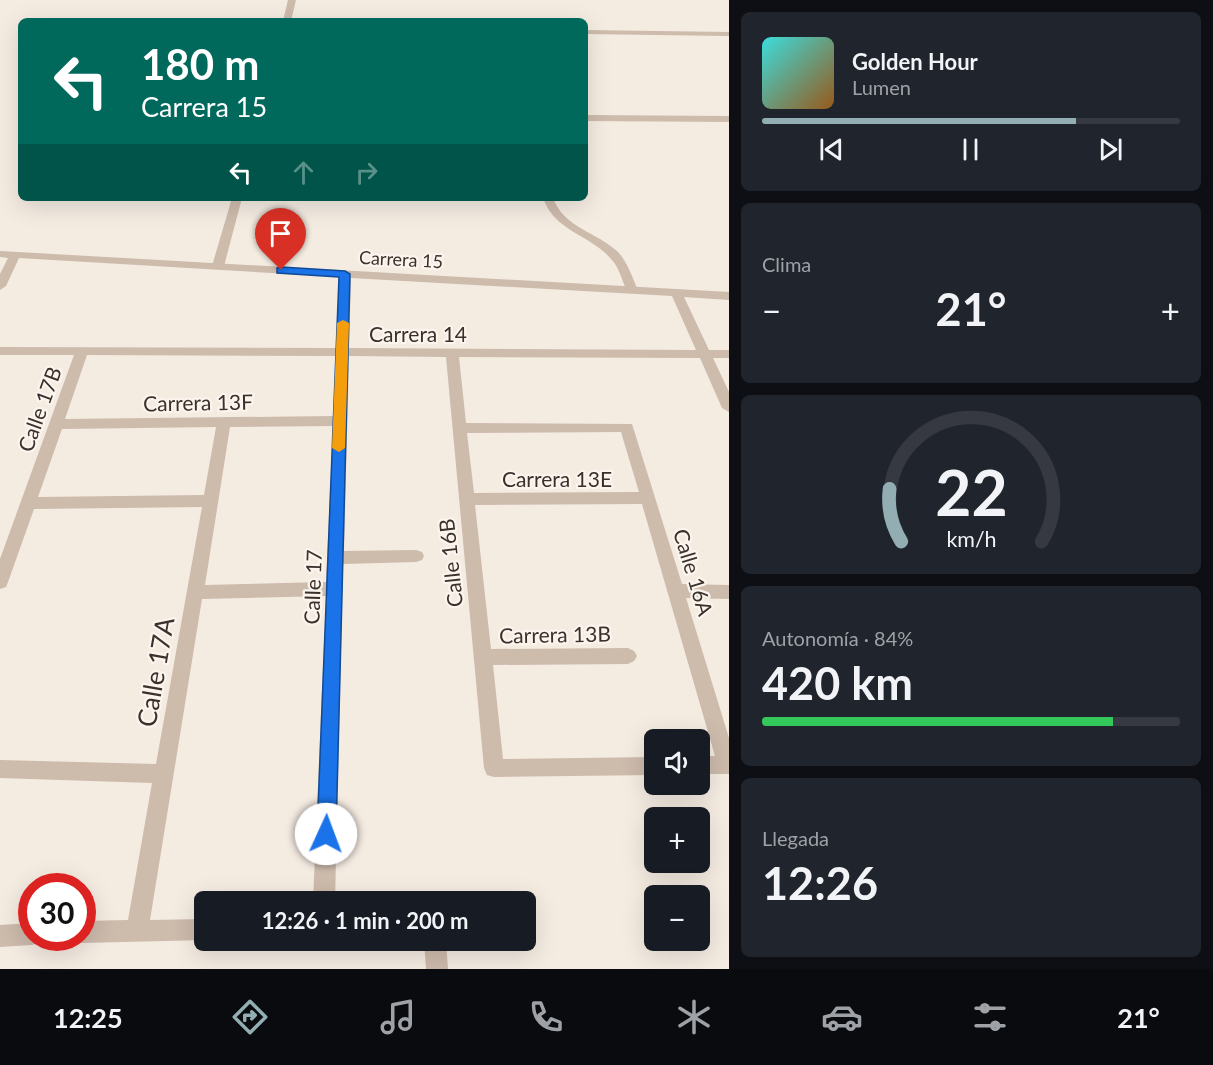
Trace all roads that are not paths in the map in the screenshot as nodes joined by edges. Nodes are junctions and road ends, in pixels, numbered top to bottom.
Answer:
1 (292, 0) edge
2 (288, 18) edge
3 (588, 32) edge
4 (729, 34) edge
5 (588, 118) edge
6 (729, 119) edge
7 (236, 201) edge
8 (549, 201) edge
9 (0, 254) edge
10 (15, 254) junction
11 (218, 266) junction
12 (345, 274) junction
13 (0, 285) edge
14 (632, 290) junction
15 (676, 292) junction
16 (729, 296) edge
17 (0, 351) edge
18 (82, 352) junction
19 (342, 353) junction
20 (452, 353) junction
21 (704, 354) junction
22 (729, 354) edge
23 (729, 408) edge
24 (340, 421) junction
25 (224, 423) junction
26 (56, 424) junction
27 (459, 428) junction
28 (648, 498) junction
29 (465, 499) junction
30 (210, 501) junction
31 (28, 503) junction
32 (5, 555) edge
33 (416, 556) dead end
34 (335, 558) junction
35 (0, 582) edge
36 (334, 589) junction
37 (677, 591) junction
38 (194, 592) junction
39 (729, 592) edge
40 (628, 656) dead end
41 (482, 657) junction
42 (710, 765) edge
43 (727, 765) edge
44 (644, 766) edge
45 (0, 769) edge
46 (164, 774) junction
47 (324, 891) edge
48 (137, 930) junction
49 (194, 930) edge
50 (96, 931) edge
51 (18, 935) edge
52 (0, 936) edge
53 (436, 951) edge
54 (437, 969) edge

1 - 2 street
3 - 4 street
5 - 6 street
7 - 11 street
8 - 14 street
9 - 10 street, Carrera 15
10 - 11 street, Carrera 15
10 - 13 street
11 - 12 street, Carrera 15
12 - 14 street, Carrera 15
12 - 19 street, Calle 17
14 - 15 street, Carrera 15
15 - 16 street, Carrera 15
15 - 21 street
17 - 18 street, Carrera 14
18 - 19 street, Carrera 14
18 - 26 street, Calle 17B
19 - 20 street, Carrera 14
19 - 24 street, Calle 17
20 - 21 street, Carrera 14
20 - 27 street, Calle 16B
21 - 22 street, Carrera 14
21 - 23 street
24 - 25 street, Carrera 13F
24 - 34 street, Calle 17
25 - 26 street, Carrera 13F
25 - 30 street, Calle 17A
26 - 31 street, Calle 17B
27 - 28 street, Calle 16A
27 - 29 street, Calle 16B
28 - 29 street, Carrera 13E
28 - 37 street, Calle 16A
29 - 41 street, Calle 16B
30 - 31 street
30 - 38 street, Calle 17A
31 - 32 street, Calle 17B
32 - 35 street, Calle 17B
33 - 34 street
34 - 36 street, Calle 17
36 - 38 street
36 - 47 street, Calle 17
37 - 39 street
37 - 43 street, Calle 16A
38 - 46 street, Calle 17A
40 - 41 street, Carrera 13B
41 - 44 street, Calle 16B
42 - 43 street
45 - 46 street
46 - 48 street, Calle 17A
48 - 49 street
48 - 50 street
51 - 52 street
53 - 54 street

